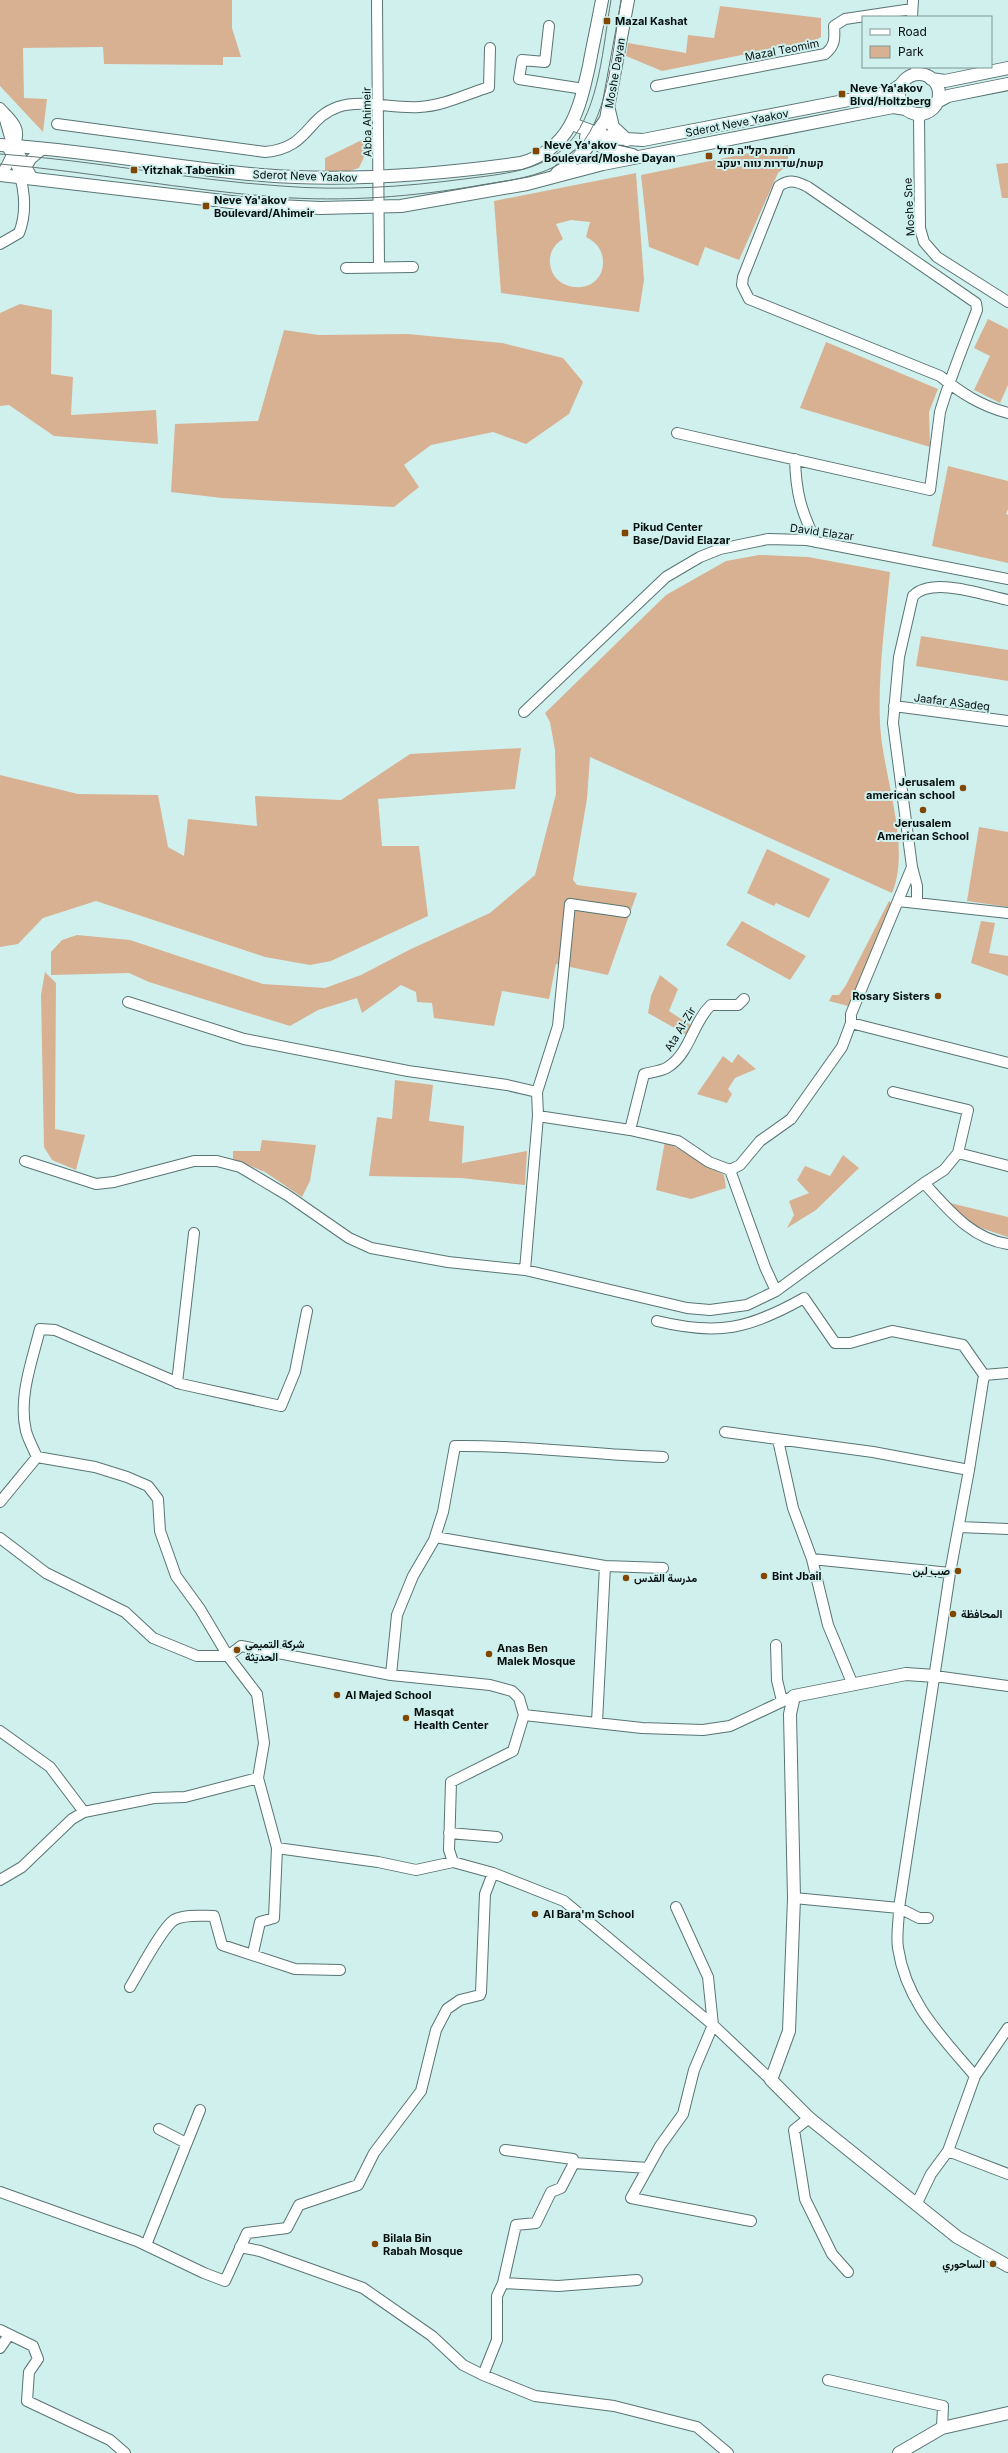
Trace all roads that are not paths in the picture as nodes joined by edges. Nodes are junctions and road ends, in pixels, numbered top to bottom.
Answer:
1 (377, 0) edge
2 (602, 0) edge
3 (628, 0) edge
4 (912, 9) edge
5 (549, 26) dead end
6 (490, 48) dead end
7 (1008, 68) edge
8 (917, 71) edge
9 (931, 79) junction
10 (902, 84) junction
11 (1008, 84) edge
12 (656, 86) dead end
13 (584, 89) junction
14 (937, 102) junction
15 (379, 105) junction
16 (610, 107) junction
17 (906, 109) junction
18 (1, 110) edge
19 (919, 114) junction
20 (57, 124) dead end
21 (572, 124) junction
22 (595, 138) junction
23 (628, 141) junction
24 (8, 148) edge
25 (44, 149) junction
26 (658, 154) junction
27 (27, 174) junction
28 (1, 175) edge
29 (380, 177) junction
30 (541, 180) junction
31 (380, 207) junction
32 (0, 244) edge
33 (380, 267) junction
34 (413, 267) dead end
35 (346, 268) dead end
36 (1008, 302) edge
37 (950, 384) junction
38 (1008, 414) edge
39 (677, 433) dead end
40 (795, 459) junction
41 (816, 542) junction
42 (1008, 579) edge
43 (1008, 600) edge
44 (894, 706) junction
45 (524, 712) dead end
46 (1008, 721) edge
47 (912, 867) junction
48 (898, 901) junction
49 (917, 902) junction
50 (624, 912) dead end
51 (1008, 913) edge
52 (744, 999) dead end
53 (128, 1002) dead end
54 (851, 1023) junction
55 (1008, 1063) edge
56 (537, 1092) junction
57 (893, 1092) dead end
58 (538, 1116) junction
59 (630, 1130) junction
60 (958, 1153) junction
61 (25, 1161) dead end
62 (1008, 1166) edge
63 (730, 1170) junction
64 (924, 1183) junction
65 (194, 1233) dead end
66 (1008, 1244) edge
67 (525, 1270) junction
68 (776, 1291) junction
69 (307, 1311) dead end
70 (657, 1320) dead end
71 (1008, 1373) edge
72 (984, 1375) junction
73 (177, 1382) junction
74 (725, 1432) dead end
75 (778, 1440) junction
76 (37, 1457) junction
77 (663, 1457) dead end
78 (969, 1470) junction
79 (0, 1502) edge
80 (959, 1527) junction
81 (1008, 1529) edge
82 (435, 1537) junction
83 (0, 1538) edge
84 (812, 1559) junction
85 (605, 1566) junction
86 (663, 1568) dead end
87 (950, 1573) junction
88 (776, 1645) dead end
89 (228, 1656) junction
90 (391, 1676) junction
91 (935, 1676) junction
92 (853, 1685) junction
93 (1008, 1686) edge
94 (788, 1698) junction
95 (524, 1715) junction
96 (597, 1722) junction
97 (0, 1731) edge
98 (258, 1778) junction
99 (84, 1812) junction
100 (449, 1833) junction
101 (497, 1837) dead end
102 (277, 1848) junction
103 (453, 1862) junction
104 (493, 1873) junction
105 (0, 1880) edge
106 (794, 1898) junction
107 (676, 1907) dead end
108 (899, 1908) junction
109 (928, 1918) dead end
110 (253, 1953) junction
111 (340, 1970) dead end
112 (130, 1987) dead end
113 (712, 2025) junction
114 (1008, 2028) edge
115 (975, 2076) junction
116 (771, 2080) junction
117 (200, 2110) dead end
118 (808, 2118) junction
119 (159, 2129) dead end
120 (186, 2143) junction
121 (505, 2150) dead end
122 (948, 2151) junction
123 (574, 2164) junction
124 (648, 2168) junction
125 (1008, 2174) edge
126 (0, 2192) edge
127 (917, 2203) junction
128 (751, 2221) dead end
129 (146, 2245) junction
130 (240, 2247) junction
131 (1008, 2266) edge
132 (848, 2272) dead end
133 (637, 2280) dead end
134 (502, 2283) junction
135 (5, 2333) edge
136 (0, 2348) edge
137 (483, 2374) junction
138 (828, 2380) dead end
139 (1008, 2413) edge
140 (942, 2428) junction
141 (125, 2453) edge
142 (728, 2453) edge
143 (899, 2453) edge

1 - 15 street, Abba Ahimeir
2 - 13 street
3 - 16 street, Moshe Dayan
4 - 12 street, Mazal Teomim
5 - 13 street
6 - 15 street
7 - 9 street
8 - 9 street
8 - 10 street
9 - 14 street
10 - 17 street
10 - 23 street, Sderot Neve Yaakov
11 - 14 street
13 - 21 street
14 - 19 street
15 - 20 street
15 - 29 street, Abba Ahimeir
16 - 22 street, Moshe Dayan
16 - 23 street
17 - 19 street
17 - 26 street, Sderot Neve Yaakov
18 - 24 street
19 - 36 street, Moshe Sne
21 - 22 street, Sderot Neve Yaakov
21 - 29 street, Sderot Neve Yaakov
22 - 23 street, Sderot Neve Yaakov
22 - 26 street, Sderot Neve Yaakov
22 - 30 street, Sderot Neve Yaakov
24 - 25 street, Sderot Neve Yaakov
24 - 27 street
24 - 28 street
25 - 27 street
25 - 29 street, Sderot Neve Yaakov
26 - 30 street, Sderot Neve Yaakov
27 - 28 street, Sderot Neve Yaakov
27 - 31 street, Sderot Neve Yaakov
27 - 32 street
29 - 31 street, Abba Ahimeir
30 - 31 street, Sderot Neve Yaakov
31 - 33 street, Abba Ahimeir
33 - 34 street
33 - 35 street
37 - 37 street
37 - 38 street
37 - 40 street
39 - 40 street
40 - 41 street
41 - 42 street, David Elazar
41 - 45 street, David Elazar
43 - 44 street
44 - 46 street, Jaafar ASadeq
44 - 47 street
47 - 48 street
47 - 49 street
48 - 49 street
48 - 54 street
49 - 51 street
50 - 56 street
52 - 59 street, Ata Al-Zir
53 - 56 street
54 - 55 street
54 - 63 street
56 - 58 street
57 - 60 street
58 - 59 street
58 - 67 street
59 - 63 street
60 - 62 street
60 - 64 street
61 - 67 street
63 - 68 street
64 - 66 street
64 - 68 street
65 - 73 street
67 - 68 street
69 - 73 street
70 - 72 street
71 - 72 street
72 - 78 street
73 - 76 street
74 - 75 street
75 - 78 street
75 - 84 street
76 - 79 street
76 - 89 street
77 - 82 street
78 - 80 street
80 - 81 street
80 - 87 street
82 - 85 street
82 - 90 street
83 - 89 street
84 - 87 street
84 - 92 street
85 - 86 street
85 - 96 street
87 - 91 street
88 - 94 street
89 - 90 street
89 - 98 street
90 - 95 street
91 - 92 street
91 - 93 street
91 - 108 street
92 - 94 street
94 - 96 street
94 - 106 street
95 - 96 street
95 - 100 street
97 - 99 street
98 - 99 street
98 - 102 street
99 - 105 street
100 - 101 street
100 - 103 street
102 - 103 street
102 - 110 street
103 - 104 street
104 - 113 street
104 - 130 street
106 - 108 street
106 - 116 street
107 - 113 street
108 - 109 street
108 - 115 street
110 - 111 street
110 - 112 street
113 - 116 street
113 - 124 street
114 - 115 street
115 - 122 street
116 - 118 street
117 - 120 street
118 - 127 street
118 - 132 street
119 - 120 street
120 - 129 street
121 - 123 street
122 - 125 street
122 - 127 street
123 - 124 street
123 - 134 street
124 - 128 street
126 - 129 street
127 - 131 street
129 - 130 street
130 - 137 street
133 - 134 street
134 - 137 street
135 - 136 street
135 - 141 street
137 - 142 street
138 - 140 street
139 - 140 street
140 - 143 street

